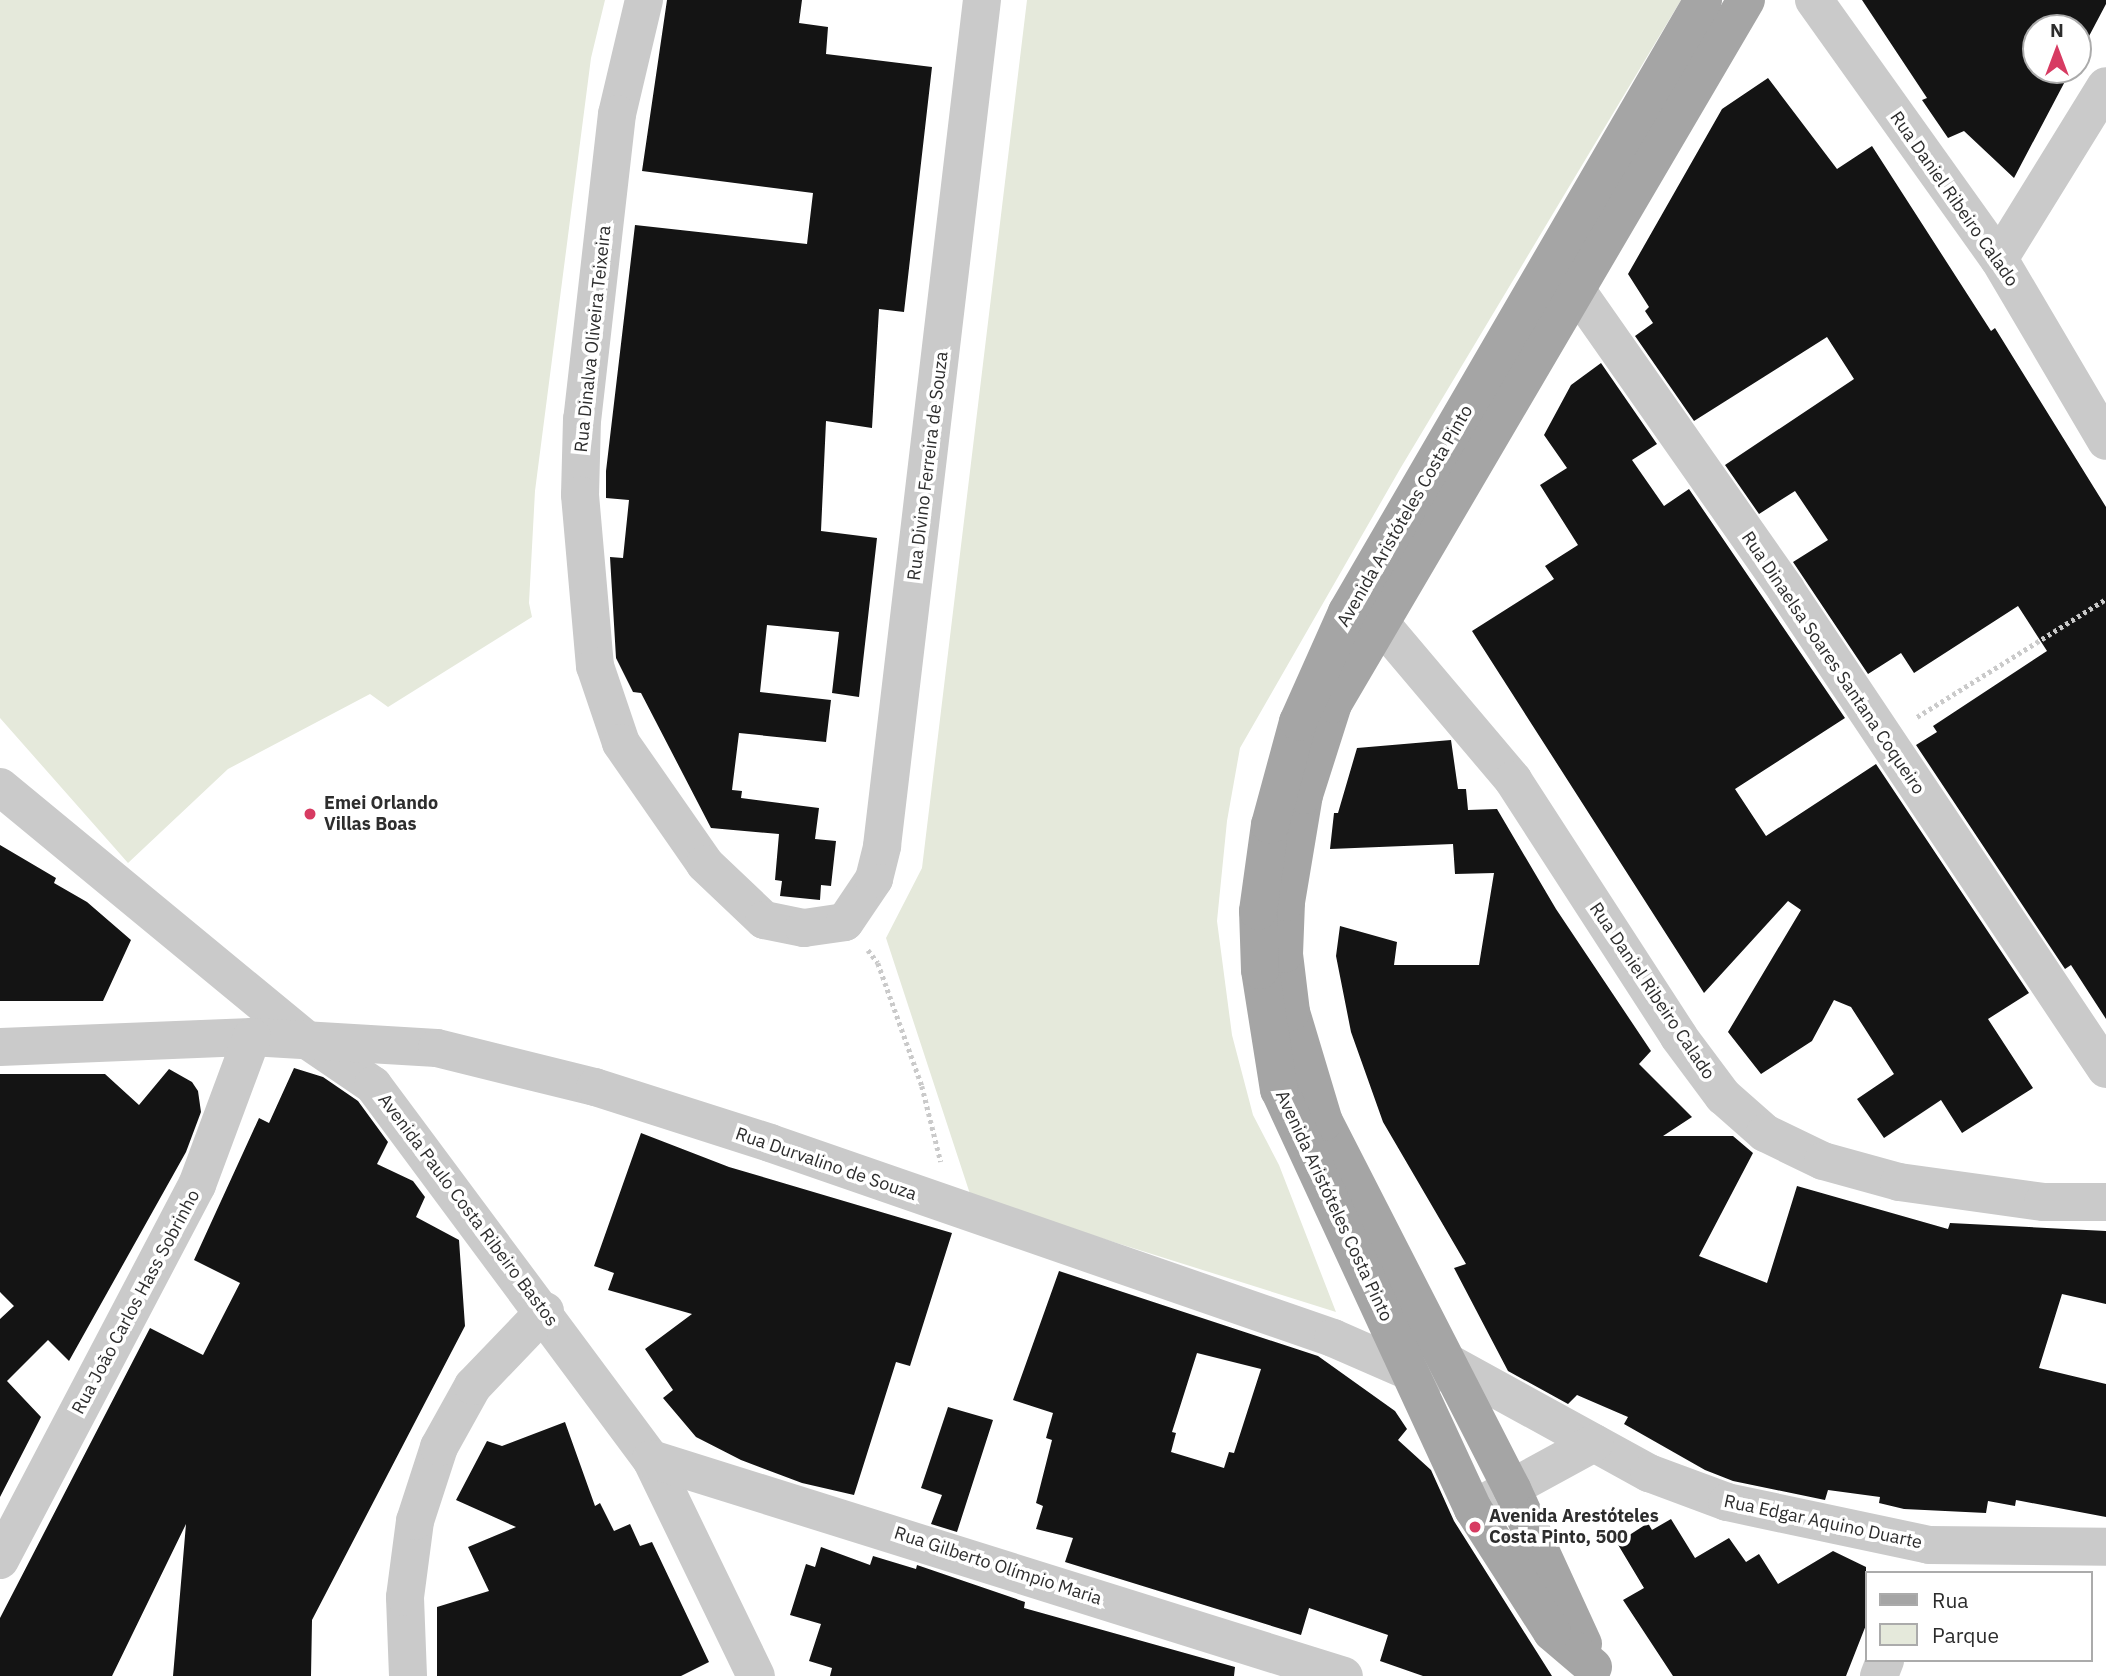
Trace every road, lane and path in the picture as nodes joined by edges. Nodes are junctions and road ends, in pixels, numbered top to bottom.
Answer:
1 (644, 0) edge
2 (982, 0) edge
3 (1703, 0) edge
4 (1746, 0) edge
5 (1814, 0) edge
6 (2106, 86) edge
7 (1999, 259) junction
8 (1547, 269) junction
9 (1577, 291) junction
10 (2103, 432) edge
11 (2106, 599) edge
12 (1347, 612) junction
13 (1383, 626) junction
14 (1884, 736) junction
15 (0, 787) edge
16 (845, 922) junction
17 (252, 1037) junction
18 (307, 1040) junction
19 (0, 1047) edge
20 (2106, 1069) edge
21 (2106, 1202) edge
22 (947, 1206) junction
23 (545, 1311) junction
24 (1333, 1338) junction
25 (1395, 1340) junction
26 (1436, 1363) junction
27 (1594, 1443) junction
28 (651, 1460) junction
29 (1512, 1489) junction
30 (1473, 1509) junction
31 (2106, 1547) edge
32 (1923, 1559) edge
33 (0, 1560) edge
34 (1596, 1671) edge
35 (408, 1676) edge
36 (756, 1676) edge
37 (1344, 1676) edge

1 - 16 street, Rua Dinalva Oliveira Teixeira
2 - 16 street, Rua Divino Ferreira de Souza
3 - 8 main road, Avenida Aristóteles Costa Pinto
4 - 9 main road, Avenida Aristóteles Costa Pinto
5 - 7 street, Rua Daniel Ribeiro Calado
6 - 7 street
7 - 10 street, Rua Daniel Ribeiro Calado
8 - 9 street, Rua Dinaelsa Soares Santana Coqueiro
8 - 12 main road, Avenida Aristóteles Costa Pinto
9 - 13 main road, Avenida Aristóteles Costa Pinto
9 - 14 street, Rua Dinaelsa Soares Santana Coqueiro
11 - 14 path
12 - 13 street, Rua Daniel Ribeiro Calado
12 - 25 main road, Avenida Aristóteles Costa Pinto
13 - 21 street, Rua Daniel Ribeiro Calado
13 - 26 main road, Avenida Aristóteles Costa Pinto
14 - 20 street, Rua Dinaelsa Soares Santana Coqueiro
15 - 18 street, Avenida Paulo Costa Ribeiro Bastos
16 - 22 path
17 - 18 street, Rua Durvalino de Souza
17 - 19 street, Rua Durvalino de Souza
17 - 33 street, Rua João Carlos Hass Sobrinho
18 - 22 street, Rua Durvalino de Souza
18 - 23 street, Avenida Paulo Costa Ribeiro Bastos
22 - 24 street, Rua Durvalino de Souza
23 - 28 street, Avenida Paulo Costa Ribeiro Bastos
23 - 35 street
24 - 25 street, Rua Durvalino de Souza
24 - 26 street, Rua Durvalino de Souza
25 - 26 street, Rua Durvalino de Souza
26 - 27 street, Rua Edgar Aquino Duarte
26 - 29 main road, Avenida Aristóteles Costa Pinto
26 - 30 main road, Avenida Aristóteles Costa Pinto
27 - 29 street
27 - 32 street, Rua Edgar Aquino Duarte
28 - 36 street, Avenida Paulo Costa Ribeiro Bastos
28 - 37 street, Rua Gilberto Olímpio Maria
29 - 30 street
29 - 34 main road, Avenida Aristóteles Costa Pinto
30 - 34 main road, Avenida Aristóteles Costa Pinto
31 - 32 street, Rua Edgar Aquino Duarte

